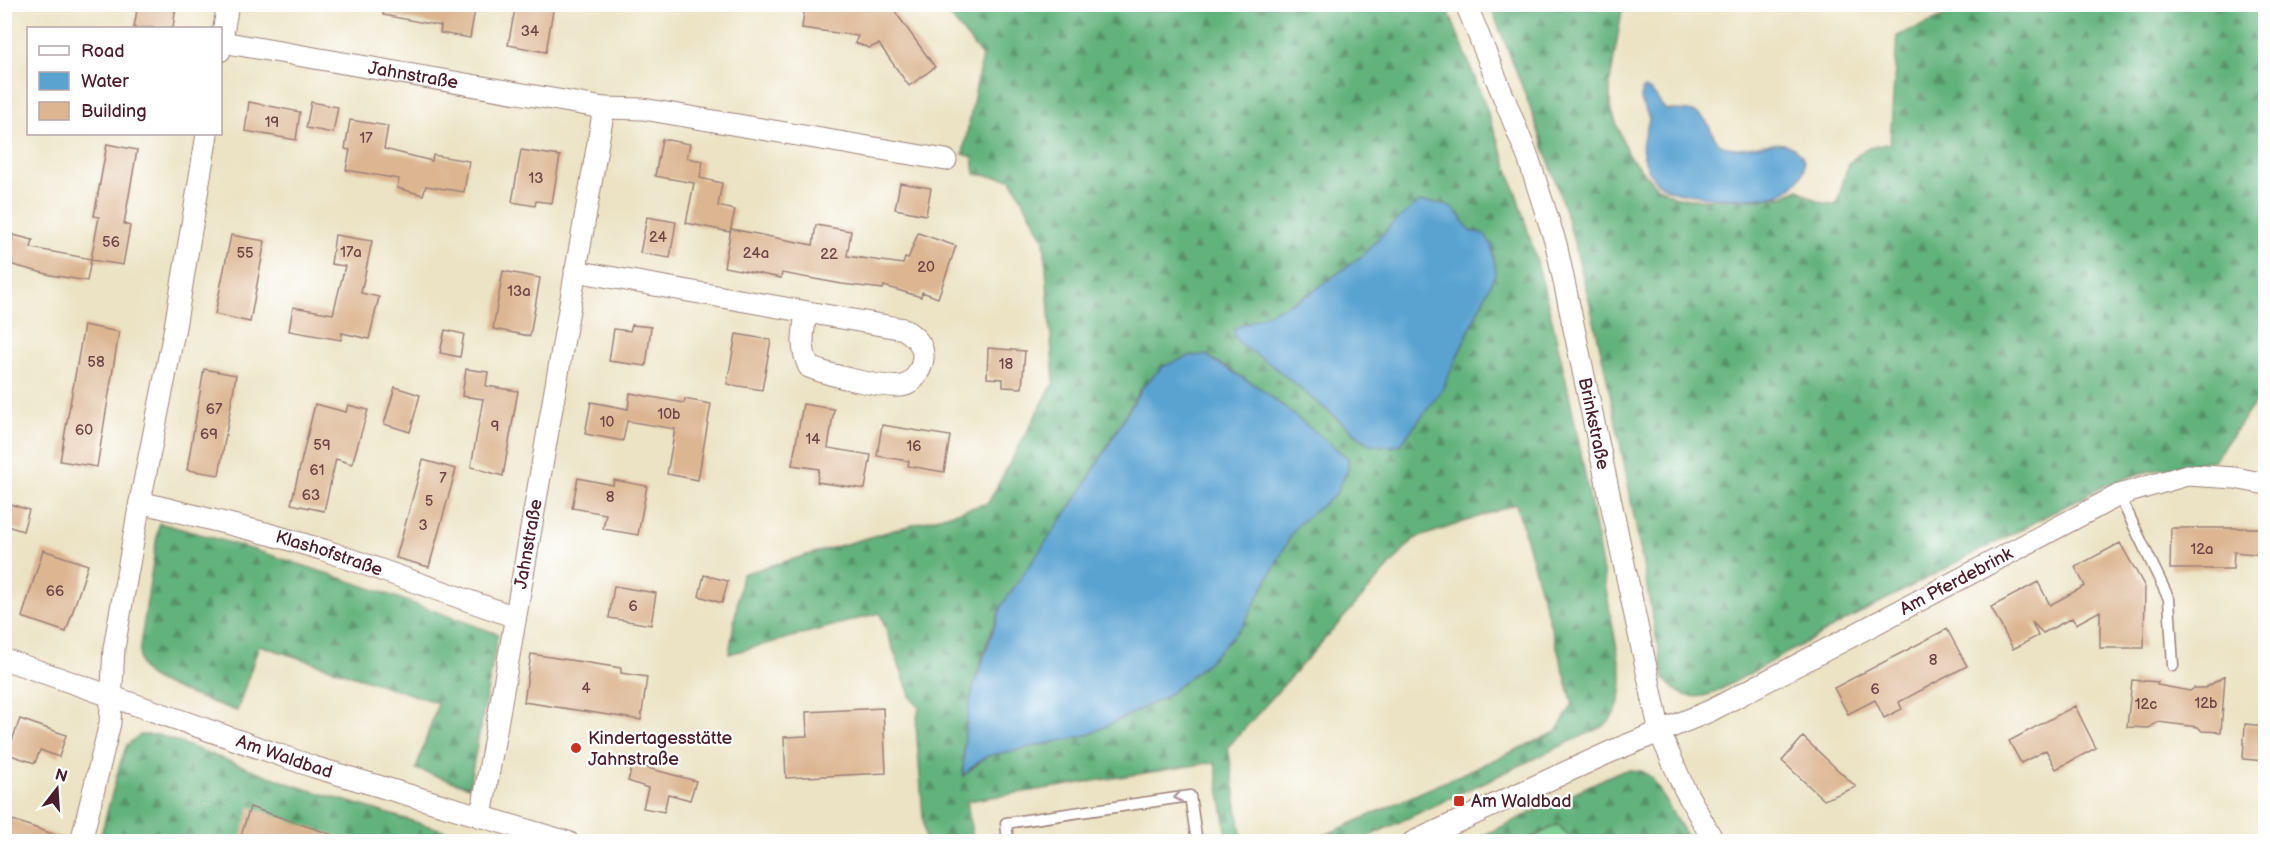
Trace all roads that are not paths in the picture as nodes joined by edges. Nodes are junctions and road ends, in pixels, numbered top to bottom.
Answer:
1 (228, 4) edge
2 (1466, 4) edge
3 (222, 41) edge
4 (222, 47) edge
5 (604, 108) junction
6 (207, 135) edge
7 (946, 160) dead end
8 (575, 271) junction
9 (806, 313) junction
10 (2265, 484) edge
11 (2119, 495) junction
12 (140, 502) junction
13 (515, 617) junction
14 (4, 659) edge
15 (2173, 666) dead end
16 (111, 697) junction
17 (1660, 733) junction
18 (481, 817) junction
19 (81, 842) edge
20 (568, 842) edge
21 (1008, 842) edge
22 (1197, 842) edge
23 (1413, 842) edge
24 (1714, 842) edge

1 - 3 street
2 - 17 street, Brinkstraße
4 - 5 street, Jahnstraße
5 - 7 street, Jahnstraße
5 - 8 street, Jahnstraße
6 - 12 street
8 - 9 street
8 - 13 street, Jahnstraße
9 - 9 street
10 - 11 street, Am Pferdebrink
11 - 15 lane
11 - 17 street, Am Pferdebrink
12 - 13 street, Klashofstraße
12 - 16 street
13 - 18 street, Jahnstraße
14 - 16 street, Am Waldbad
16 - 18 street, Am Waldbad
16 - 19 street
17 - 23 street
17 - 24 street, Brinkstraße
18 - 20 street, Am Waldbad
22 -> 21 lane

